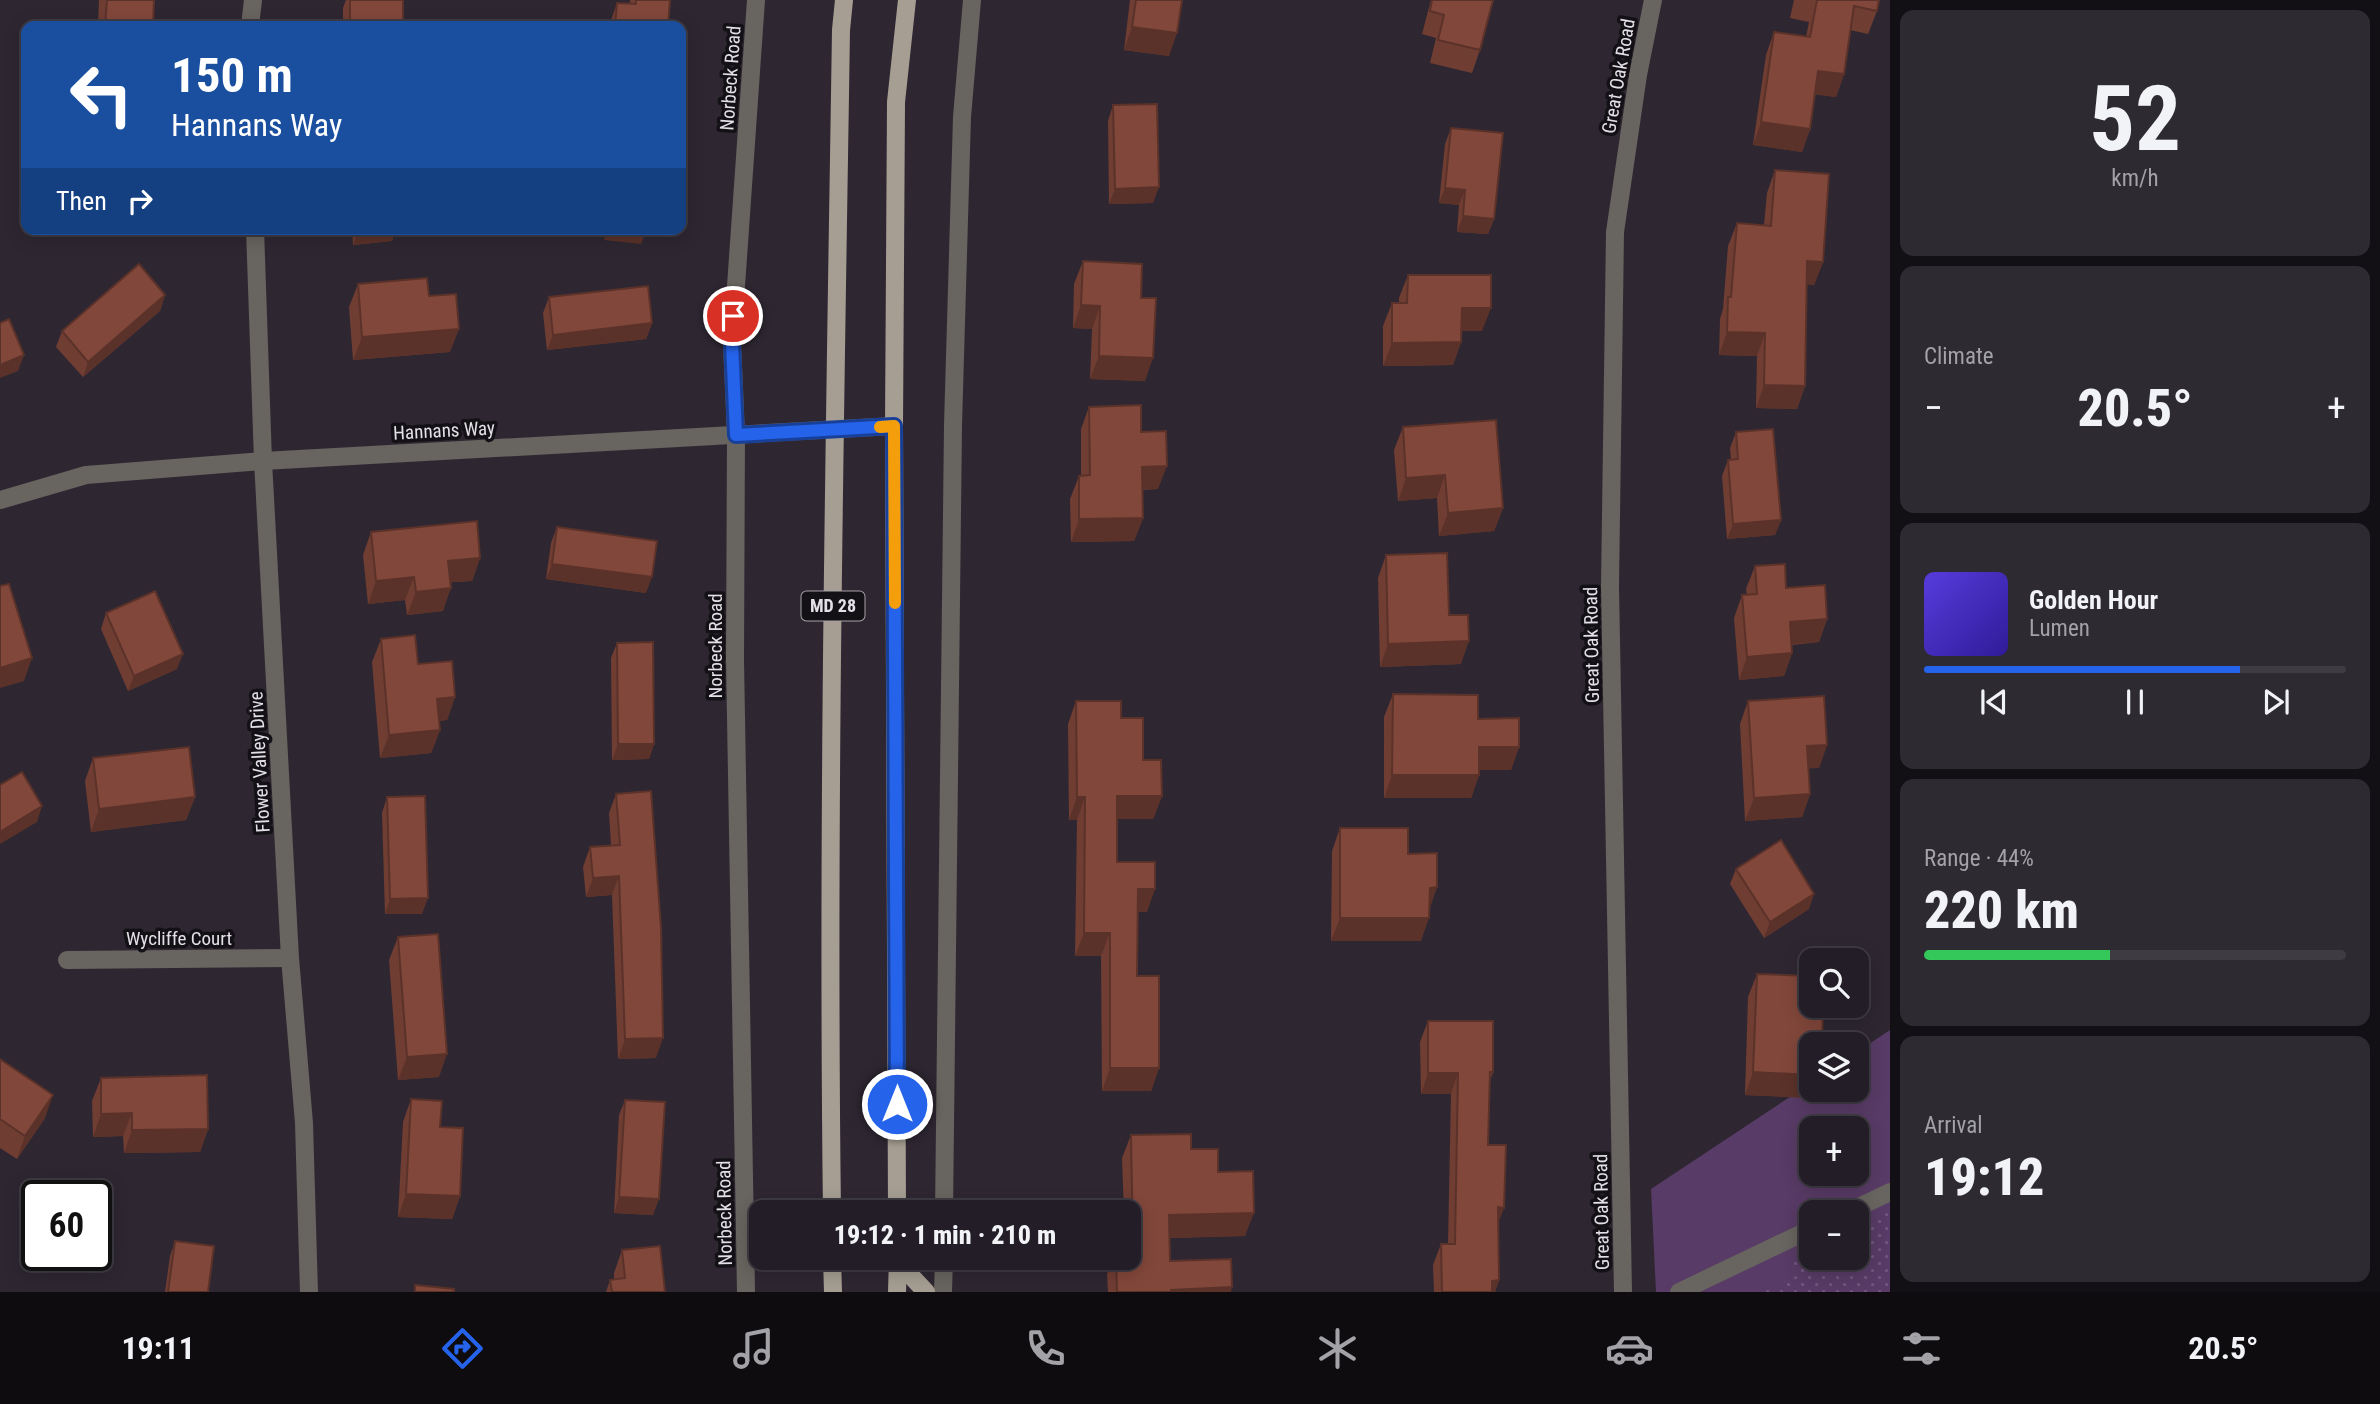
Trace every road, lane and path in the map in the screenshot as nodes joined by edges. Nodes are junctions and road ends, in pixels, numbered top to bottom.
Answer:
1 (253, 0) edge
2 (756, 0) edge
3 (844, 0) edge
4 (907, 0) edge
5 (972, 0) edge
6 (1653, 0) edge
7 (251, 21) edge
8 (255, 235) edge
9 (894, 426) junction
10 (835, 430) junction
11 (736, 435) junction
12 (263, 461) junction
13 (0, 500) edge
14 (290, 958) junction
15 (67, 960) dead end
16 (1890, 1192) edge
17 (832, 1200) edge
18 (897, 1200) edge
19 (944, 1200) edge
20 (1869, 1202) edge
21 (1799, 1235) edge
22 (832, 1270) edge
23 (898, 1270) edge
24 (907, 1270) edge
25 (944, 1270) edge
26 (309, 1292) edge
27 (746, 1292) edge
28 (833, 1292) edge
29 (897, 1292) edge
30 (926, 1292) edge
31 (943, 1292) edge
32 (1623, 1292) edge
33 (1679, 1292) edge

1 - 7 street
2 - 11 street, Norbeck Road
3 - 10 main road, MD 28
4 - 9 main road
5 - 19 street
6 - 32 street, Great Oak Road
8 - 12 street, Flower Valley Drive
9 - 10 street, Hannans Way
9 - 18 main road
10 - 11 street, Hannans Way
10 - 17 main road, MD 28
11 - 12 street, Hannans Way
11 - 27 street, Norbeck Road
12 - 13 street, Hannans Way
12 - 14 street, Flower Valley Drive
14 - 15 street, Wycliffe Court
14 - 26 street, Flower Valley Drive
16 - 20 street
21 - 33 street
22 - 28 main road
23 - 29 main road
24 - 30 main road
25 - 31 street

